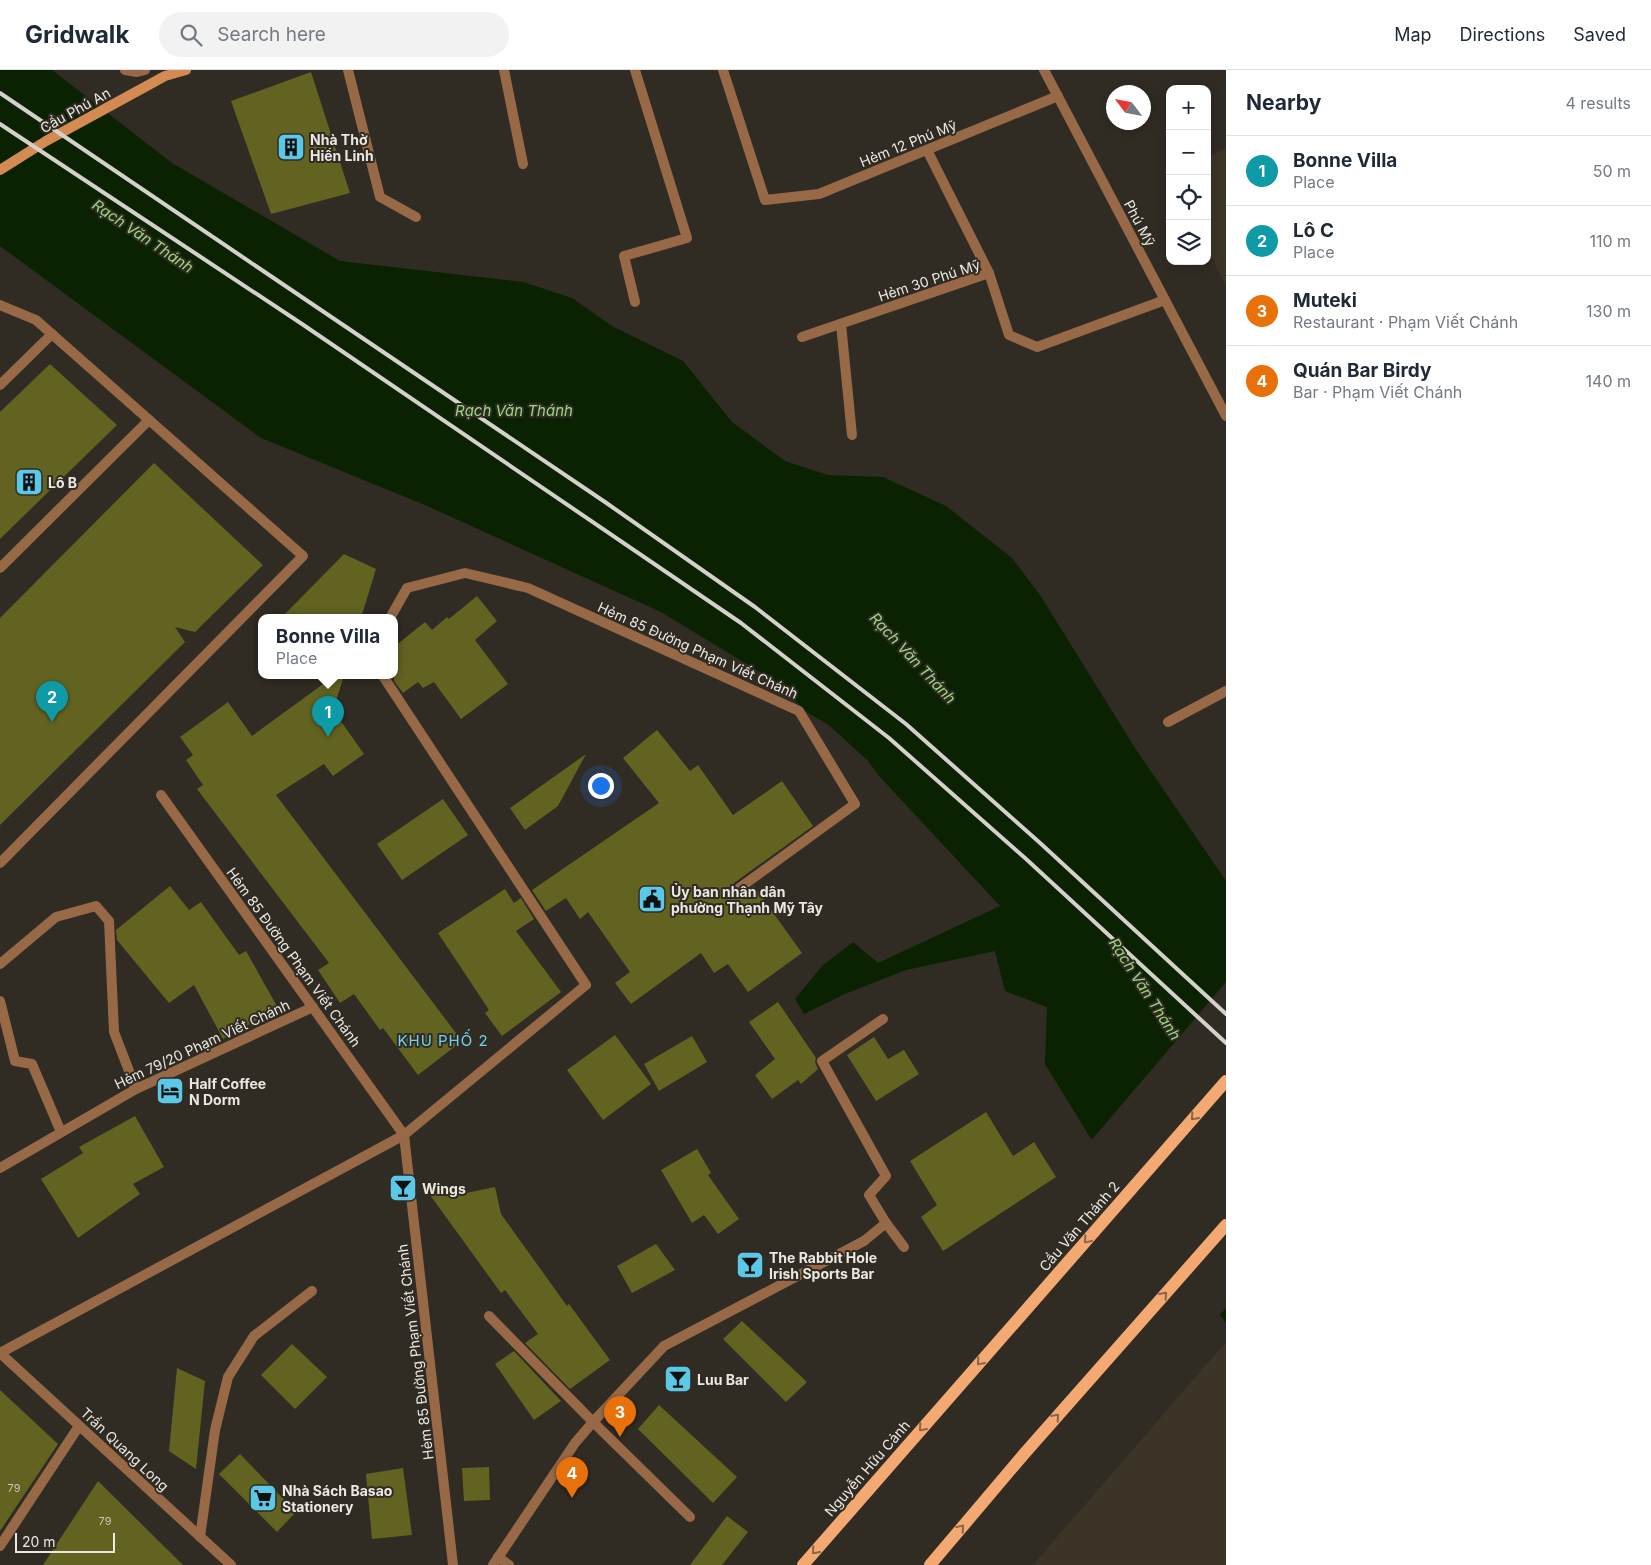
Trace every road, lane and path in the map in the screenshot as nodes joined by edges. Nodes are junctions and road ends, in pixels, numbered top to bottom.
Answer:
1 (125, 70) edge
2 (145, 70) edge
3 (186, 70) edge
4 (348, 70) edge
5 (504, 70) edge
6 (635, 70) edge
7 (723, 70) edge
8 (1044, 70) edge
9 (1058, 96) junction
10 (927, 150) junction
11 (523, 164) dead end
12 (0, 170) edge
13 (416, 217) dead end
14 (988, 273) junction
15 (1165, 300) junction
16 (635, 302) dead end
17 (0, 305) edge
18 (841, 324) junction
19 (52, 334) junction
20 (802, 337) dead end
21 (0, 385) edge
22 (1226, 416) edge
23 (149, 420) junction
24 (852, 435) dead end
25 (0, 568) edge
26 (392, 614) edge
27 (385, 679) edge
28 (1226, 691) edge
29 (1168, 722) dead end
30 (161, 795) dead end
31 (0, 864) edge
32 (738, 889) dead end
33 (0, 964) edge
34 (0, 1001) edge
35 (313, 1007) junction
36 (883, 1019) dead end
37 (1226, 1081) edge
38 (136, 1089) junction
39 (61, 1132) junction
40 (404, 1135) junction
41 (0, 1168) edge
42 (886, 1223) junction
43 (1226, 1225) edge
44 (904, 1247) dead end
45 (312, 1290) dead end
46 (489, 1316) dead end
47 (0, 1353) edge
48 (954, 1392) joint
49 (593, 1422) junction
50 (79, 1426) junction
51 (690, 1517) dead end
52 (200, 1537) junction
53 (0, 1546) edge
54 (495, 1561) edge
55 (231, 1565) edge
56 (454, 1565) edge
57 (509, 1565) edge
58 (803, 1565) edge
59 (930, 1565) edge

1 - 2 street
3 - 12 street, Cầu Phú An
4 - 13 street
5 - 11 street
6 - 16 street
7 - 10 street, Hẻm 12 Phú Mỹ
8 - 9 street, Phú Mỹ
9 - 10 street, Hẻm 12 Phú Mỹ
9 - 15 street, Phú Mỹ
10 - 14 street
14 - 15 street, Hẻm 30 Phú Mỹ
14 - 18 street, Hẻm 30 Phú Mỹ
15 - 22 street, Phú Mỹ
17 - 19 street
18 - 20 street, Hẻm 30 Phú Mỹ
18 - 24 street
19 - 21 street
19 - 23 street
23 - 25 street
23 - 31 street
26 - 32 street, Hẻm 85 Đường Phạm Viết Chánh
27 - 40 street
28 - 29 street
30 - 35 street, Hẻm 85 Đường Phạm Viết Chánh
33 - 38 street
34 - 39 street
35 - 38 street, Hẻm 79/20 Phạm Viết Chánh
35 - 40 street, Hẻm 85 Đường Phạm Viết Chánh
36 - 42 street
37 -> 48 main road, Cầu Văn Thánh 2
38 - 39 street, Hẻm 79/20 Phạm Viết Chánh
39 - 41 street, Hẻm 79/20 Phạm Viết Chánh
40 - 47 street
40 - 56 street, Hẻm 85 Đường Phạm Viết Chánh
42 - 44 street
42 - 49 street
59 -> 43 main road
45 - 52 street
46 - 49 street
47 - 50 street, Trần Quang Long
48 -> 58 main road, Nguyễn Hữu Cảnh
49 - 51 street
49 - 54 street
50 - 52 street, Trần Quang Long
50 - 53 street
52 - 55 street, Trần Quang Long
54 - 57 street

